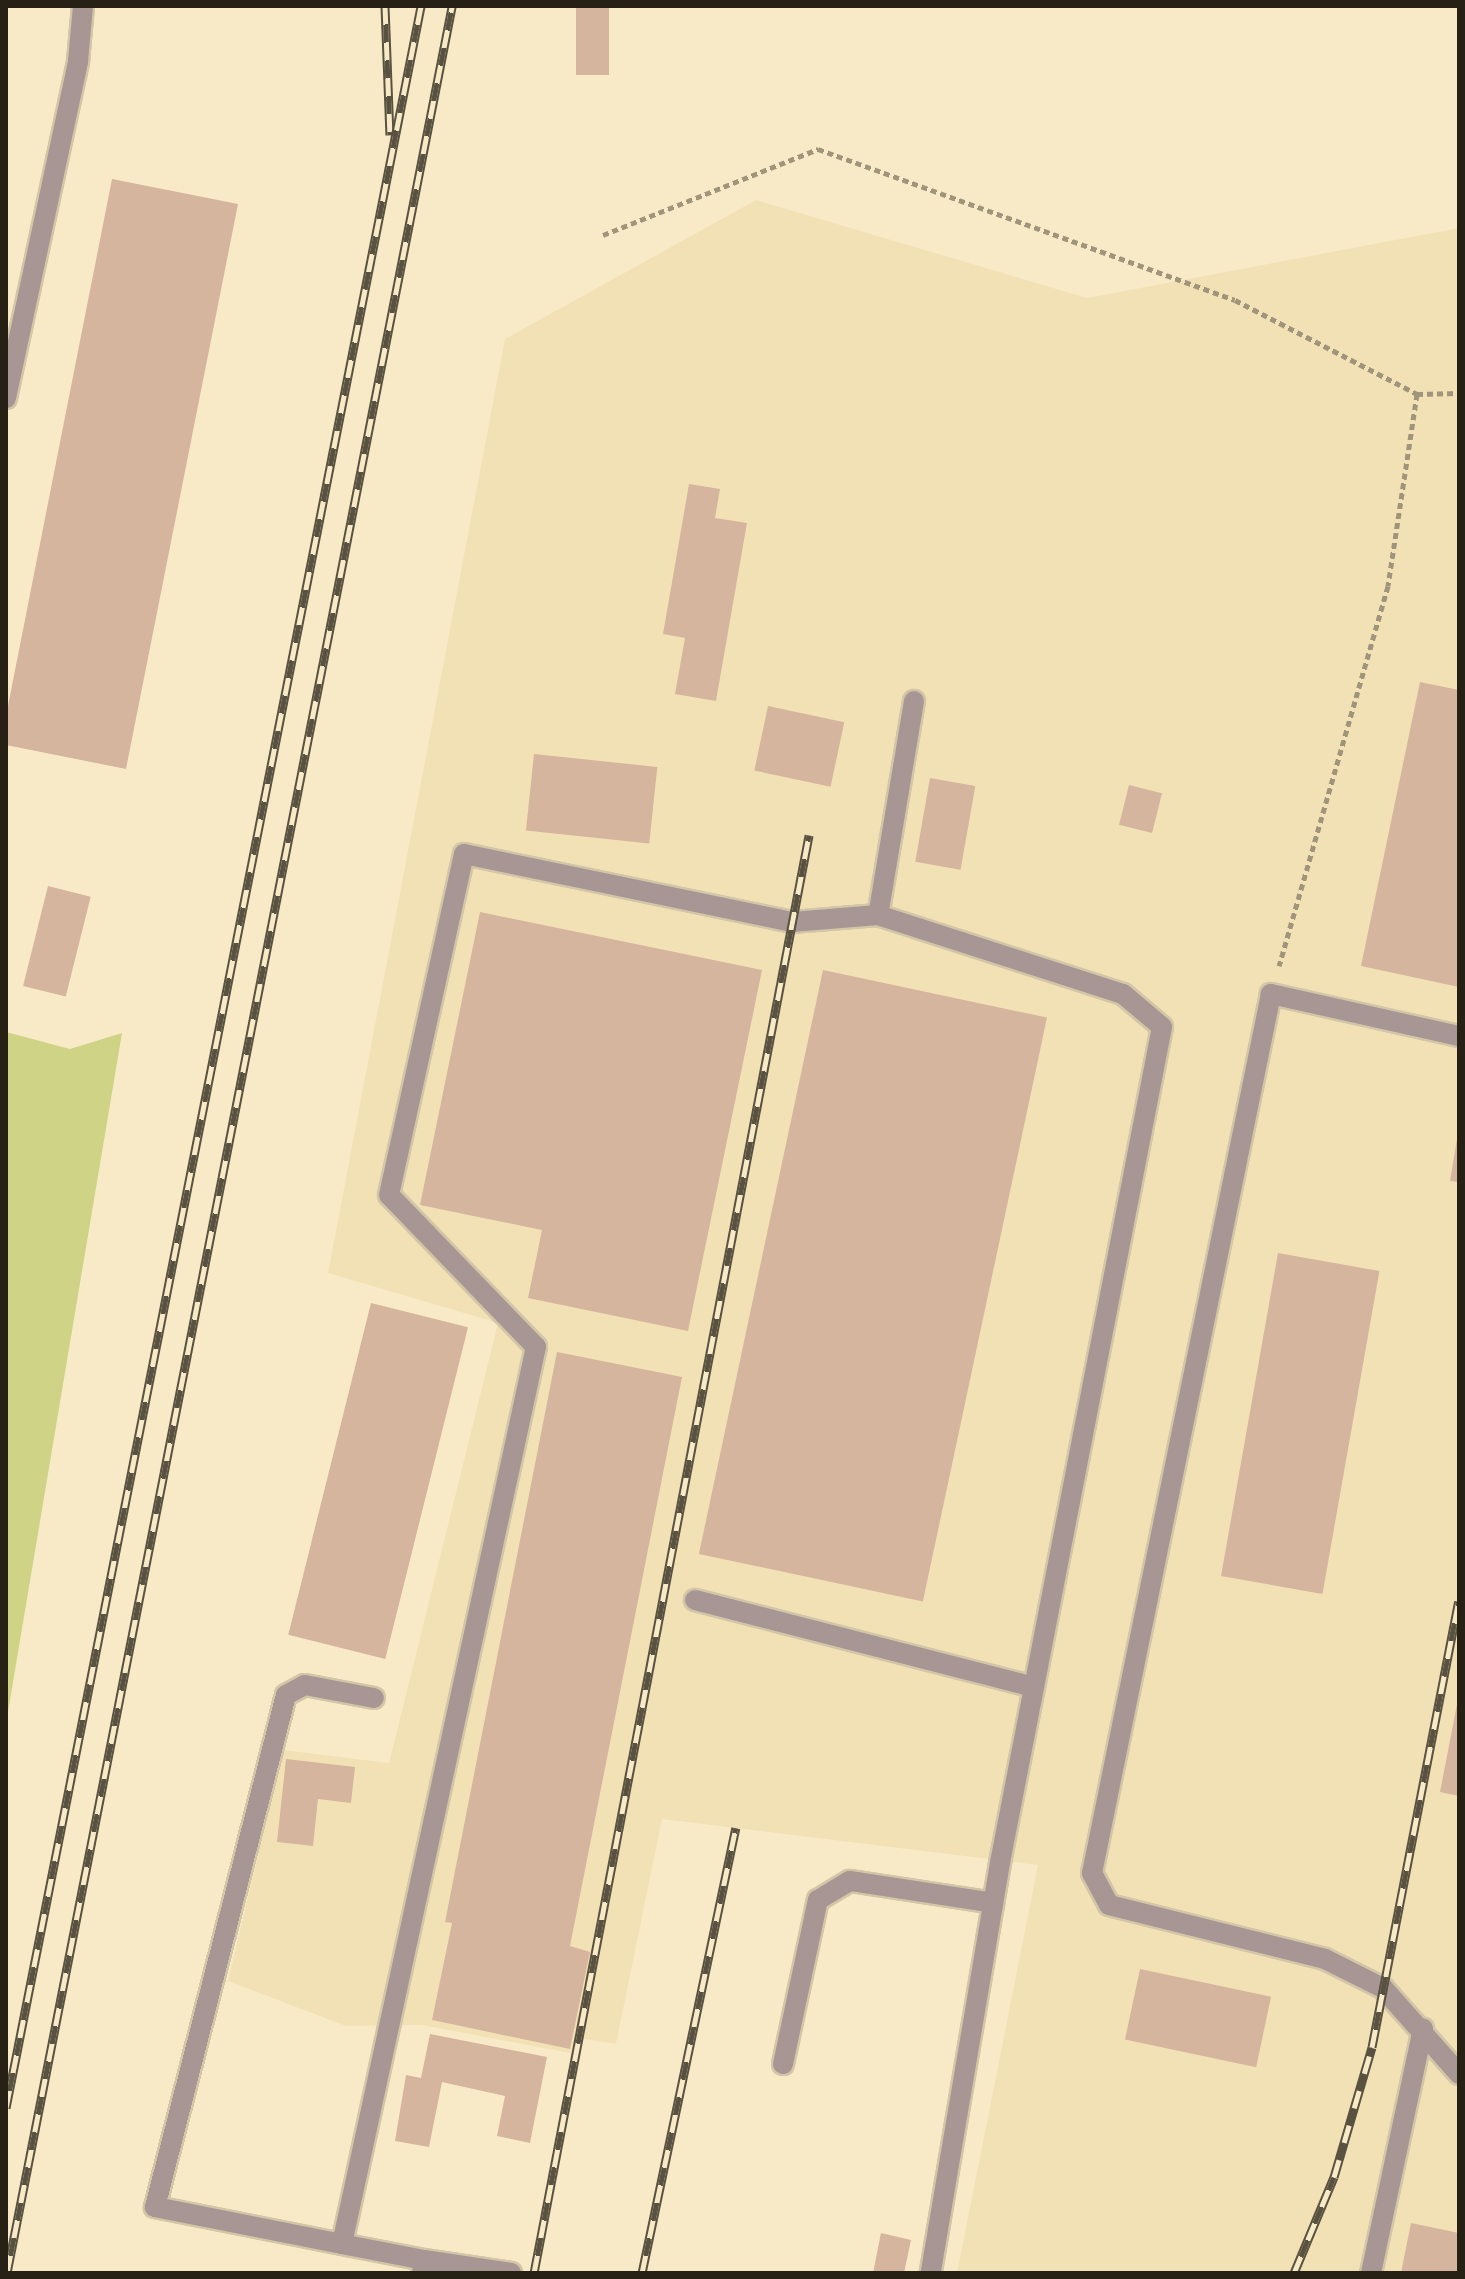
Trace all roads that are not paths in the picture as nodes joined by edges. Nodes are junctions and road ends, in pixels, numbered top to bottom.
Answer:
1 (83, 6) edge
2 (6, 398) edge
3 (914, 701) dead end
4 (878, 915) junction
5 (1459, 1036) edge
6 (695, 1600) dead end
7 (1034, 1687) junction
8 (374, 1698) dead end
9 (993, 1903) junction
10 (1423, 2028) junction
11 (783, 2064) dead end
12 (1459, 2074) edge
13 (342, 2244) junction
14 (423, 2266) edge
15 (511, 2273) edge
16 (931, 2273) edge
17 (1371, 2273) edge

1 - 2 lane
3 - 4 lane
4 - 7 lane
4 - 13 lane
5 - 10 lane
6 - 7 lane
7 - 9 lane
8 - 13 lane
9 - 11 lane
9 - 16 lane
10 - 12 lane
10 - 17 lane
13 - 14 lane
14 - 15 lane

